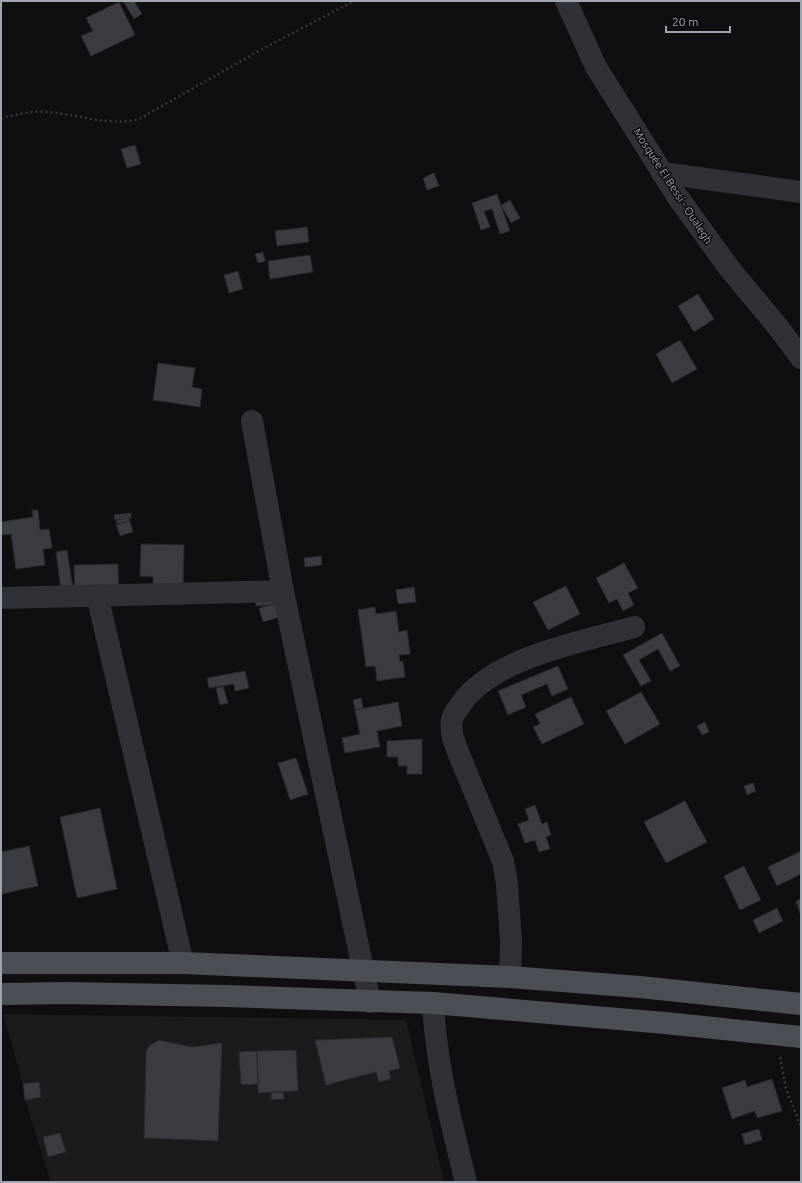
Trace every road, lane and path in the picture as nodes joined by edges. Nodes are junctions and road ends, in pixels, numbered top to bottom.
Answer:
1 (354, 1) edge
2 (566, 1) edge
3 (1, 118) edge
4 (662, 173) junction
5 (801, 192) edge
6 (801, 358) edge
7 (252, 420) dead end
8 (283, 591) junction
9 (97, 595) junction
10 (1, 598) edge
11 (634, 627) dead end
12 (1, 963) edge
13 (183, 963) junction
14 (363, 970) junction
15 (510, 977) junction
16 (1, 994) edge
17 (370, 1002) junction
18 (433, 1003) junction
19 (801, 1004) edge
20 (777, 1034) junction
21 (801, 1037) edge
22 (801, 1127) edge
23 (466, 1182) edge

1 - 3 path
2 - 4 street, Mosquée El Bessi - Oualegh
4 - 5 street
4 - 6 street, Mosquée El Bessi - Oualegh
7 - 8 street
8 - 9 street
8 - 14 street
9 - 10 street
9 - 13 street
11 - 15 street
12 - 13 main road
13 - 14 main road
14 - 15 main road
14 - 17 street
15 - 19 main road
16 - 17 main road
17 - 18 main road
18 - 20 main road
18 - 23 street
20 - 21 main road
20 - 22 path

